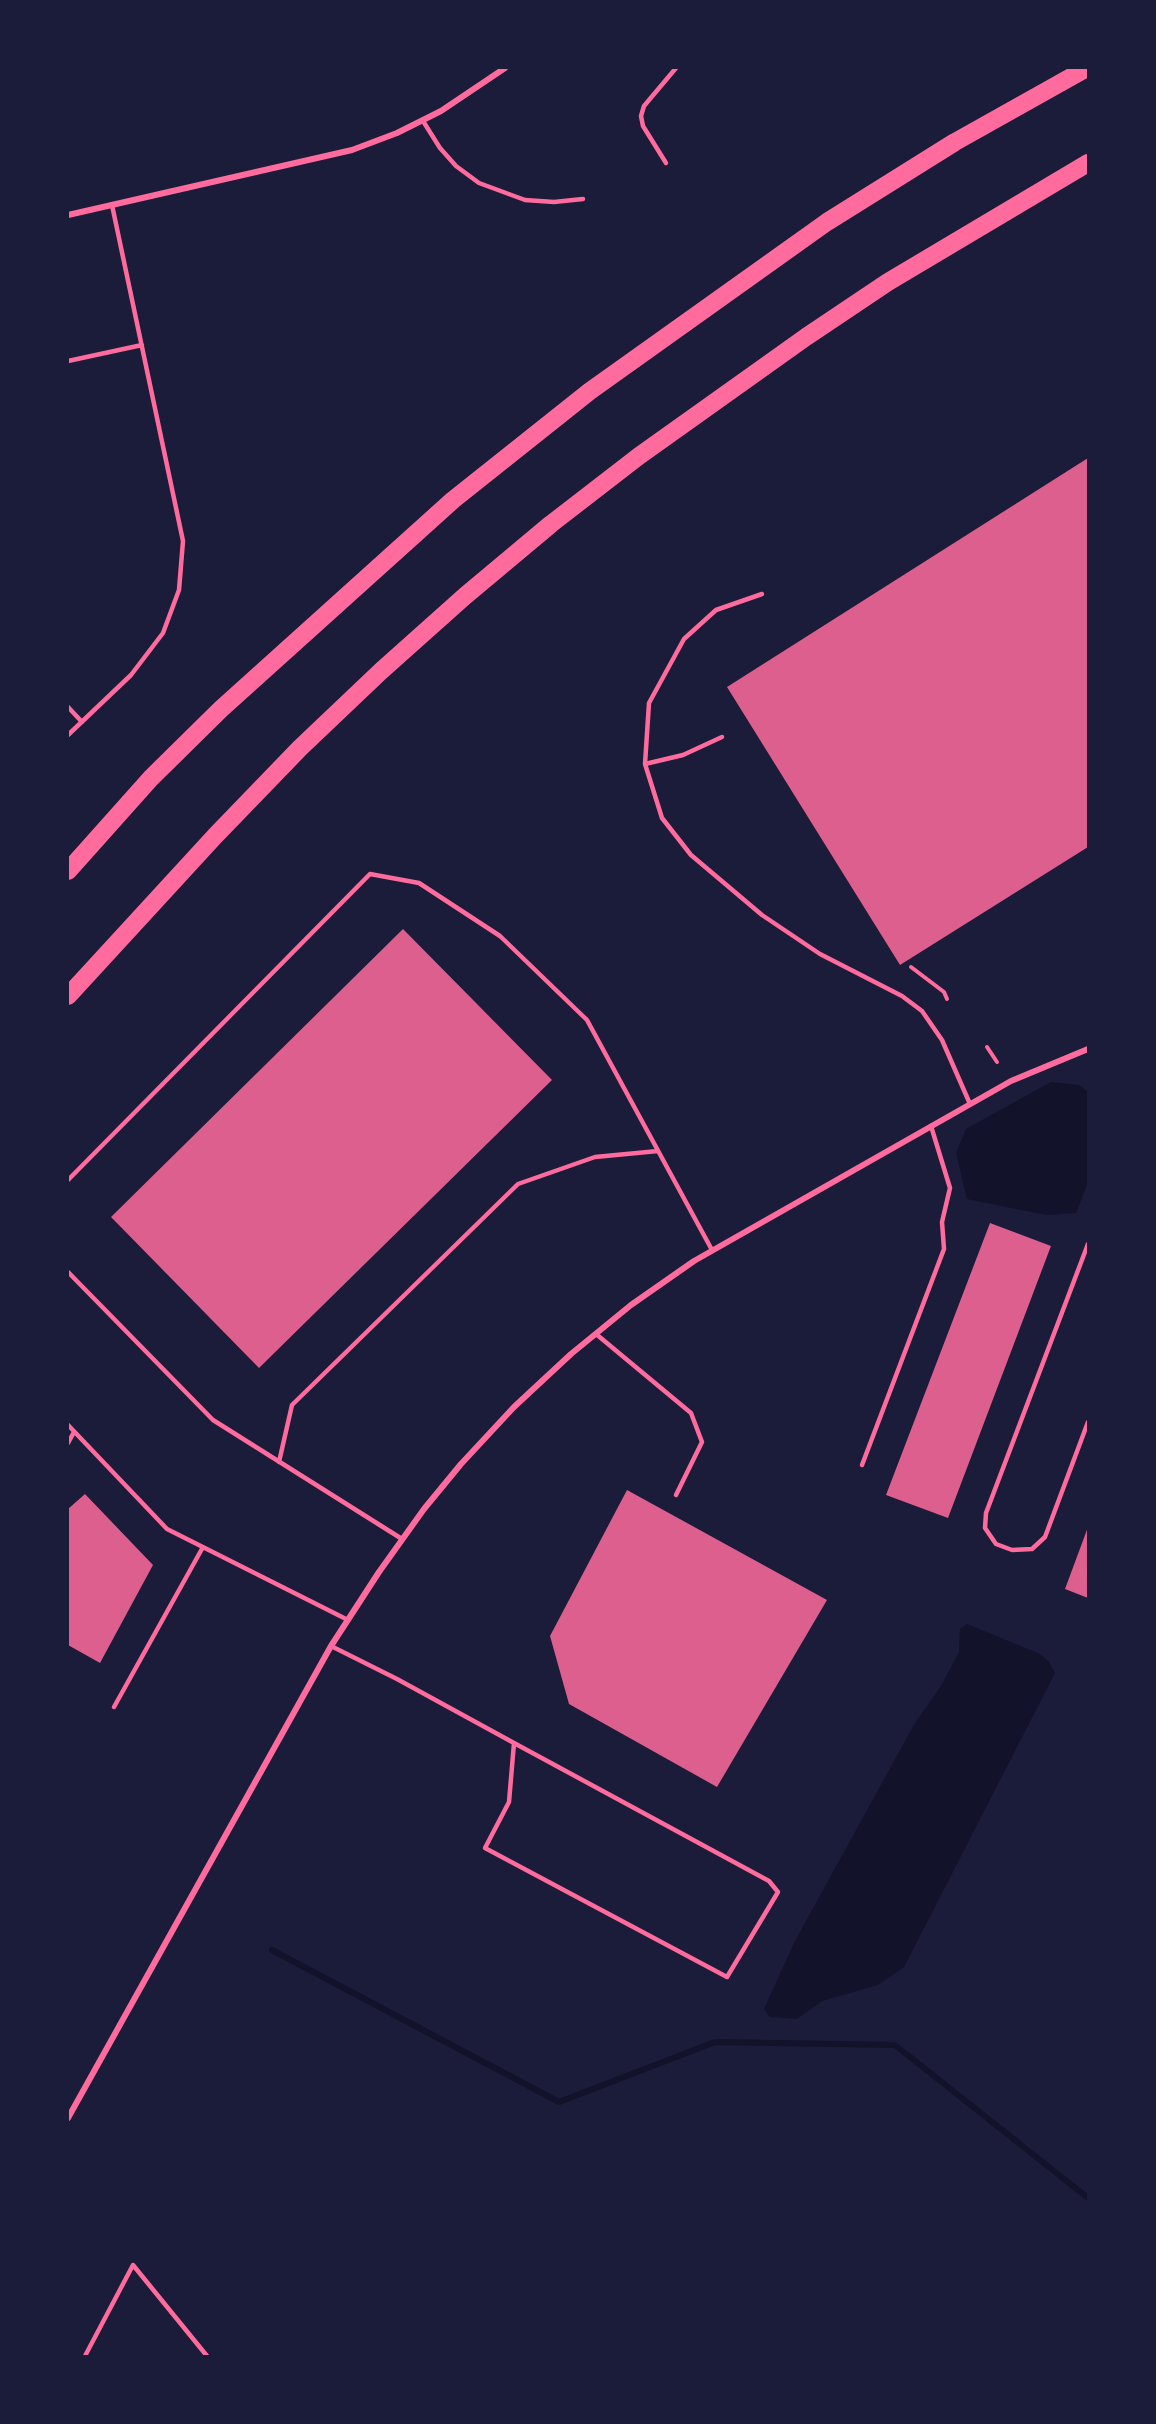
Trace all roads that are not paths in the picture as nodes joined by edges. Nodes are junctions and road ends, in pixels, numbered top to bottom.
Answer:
1 (505, 68) edge
2 (676, 68) edge
3 (1087, 68) edge
4 (423, 121) junction
5 (666, 163) dead end
6 (1089, 163) edge
7 (583, 199) dead end
8 (112, 204) junction
9 (68, 214) edge
10 (142, 345) junction
11 (68, 361) edge
12 (762, 594) dead end
13 (68, 706) edge
14 (82, 722) junction
15 (68, 735) edge
16 (722, 737) dead end
17 (645, 764) junction
18 (68, 871) edge
19 (68, 996) edge
20 (1089, 1049) edge
21 (970, 1104) junction
22 (932, 1126) junction
23 (658, 1151) junction
24 (68, 1180) edge
25 (1089, 1244) edge
26 (712, 1250) junction
27 (68, 1272) edge
28 (596, 1334) junction
29 (1089, 1422) edge
30 (68, 1425) edge
31 (74, 1432) junction
32 (68, 1443) edge
33 (279, 1462) junction
34 (862, 1466) dead end
35 (676, 1495) dead end
36 (402, 1539) junction
37 (203, 1547) junction
38 (348, 1620) junction
39 (331, 1646) junction
40 (114, 1707) dead end
41 (514, 1743) junction
42 (68, 2118) edge
43 (85, 2356) edge
44 (207, 2356) edge

1 - 4 street
2 - 5 lane
3 - 18 highway
4 - 7 lane
4 - 8 street
6 - 19 highway
8 - 9 street
8 - 10 lane
10 - 11 lane
10 - 14 lane
12 - 17 lane
13 - 14 lane
14 - 15 lane
16 - 17 lane
17 - 21 lane
20 - 21 street
21 - 22 street
22 - 26 street
22 - 34 lane
23 - 24 lane
23 - 26 lane
23 - 33 lane
25 - 29 lane
26 - 28 street
27 - 33 lane
28 - 35 lane
28 - 36 street
30 - 31 lane
31 - 32 lane
31 - 37 lane
33 - 36 lane
36 - 38 street
37 - 38 lane
37 - 40 lane
38 - 39 street
39 - 41 lane
39 - 42 street
41 - 41 lane
43 - 44 lane

